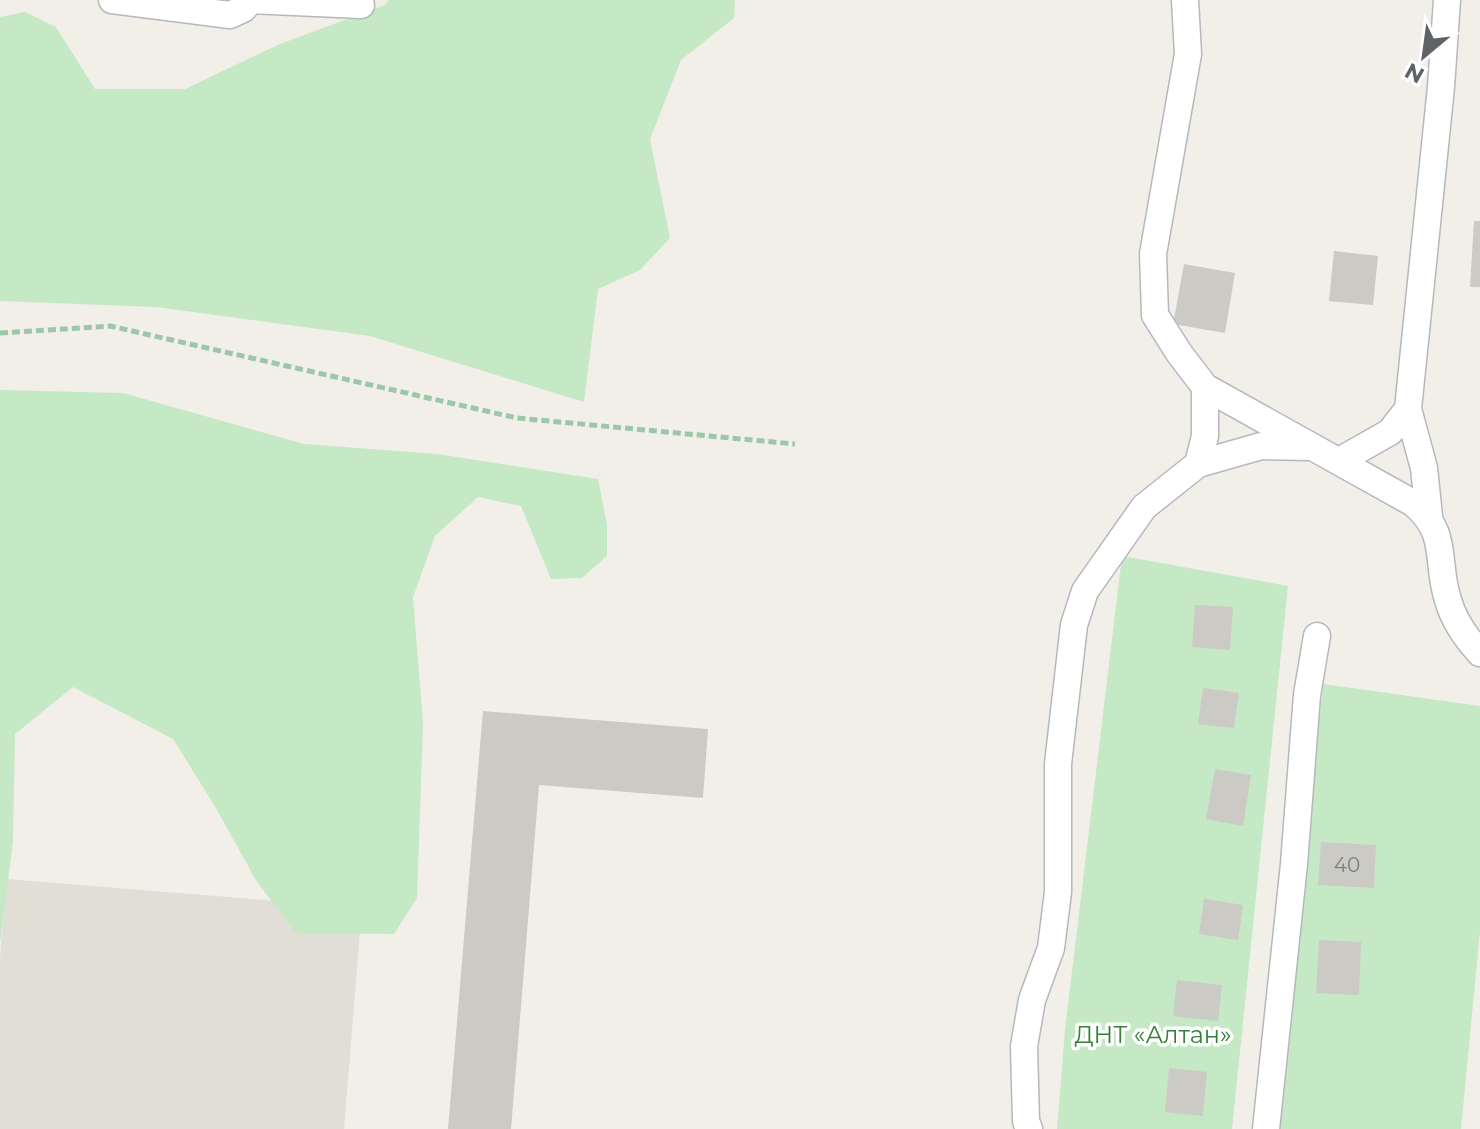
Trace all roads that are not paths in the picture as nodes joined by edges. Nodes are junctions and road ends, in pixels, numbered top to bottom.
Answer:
1 (112, 0) edge
2 (251, 0) edge
3 (1185, 0) edge
4 (1447, 0) edge
5 (361, 5) dead end
6 (1205, 387) junction
7 (1408, 409) junction
8 (1314, 448) junction
9 (1339, 461) junction
10 (1198, 464) junction
11 (1429, 516) junction
12 (1317, 636) dead end
13 (1480, 653) edge
14 (1029, 1129) edge
15 (1266, 1129) edge

1 - 2 street
2 - 5 street
3 - 6 street
4 - 7 street
6 - 8 street
6 - 10 street
7 - 9 street
7 - 11 street
8 - 9 street
8 - 10 street
9 - 11 street
10 - 14 street
11 - 13 street
12 - 15 street

